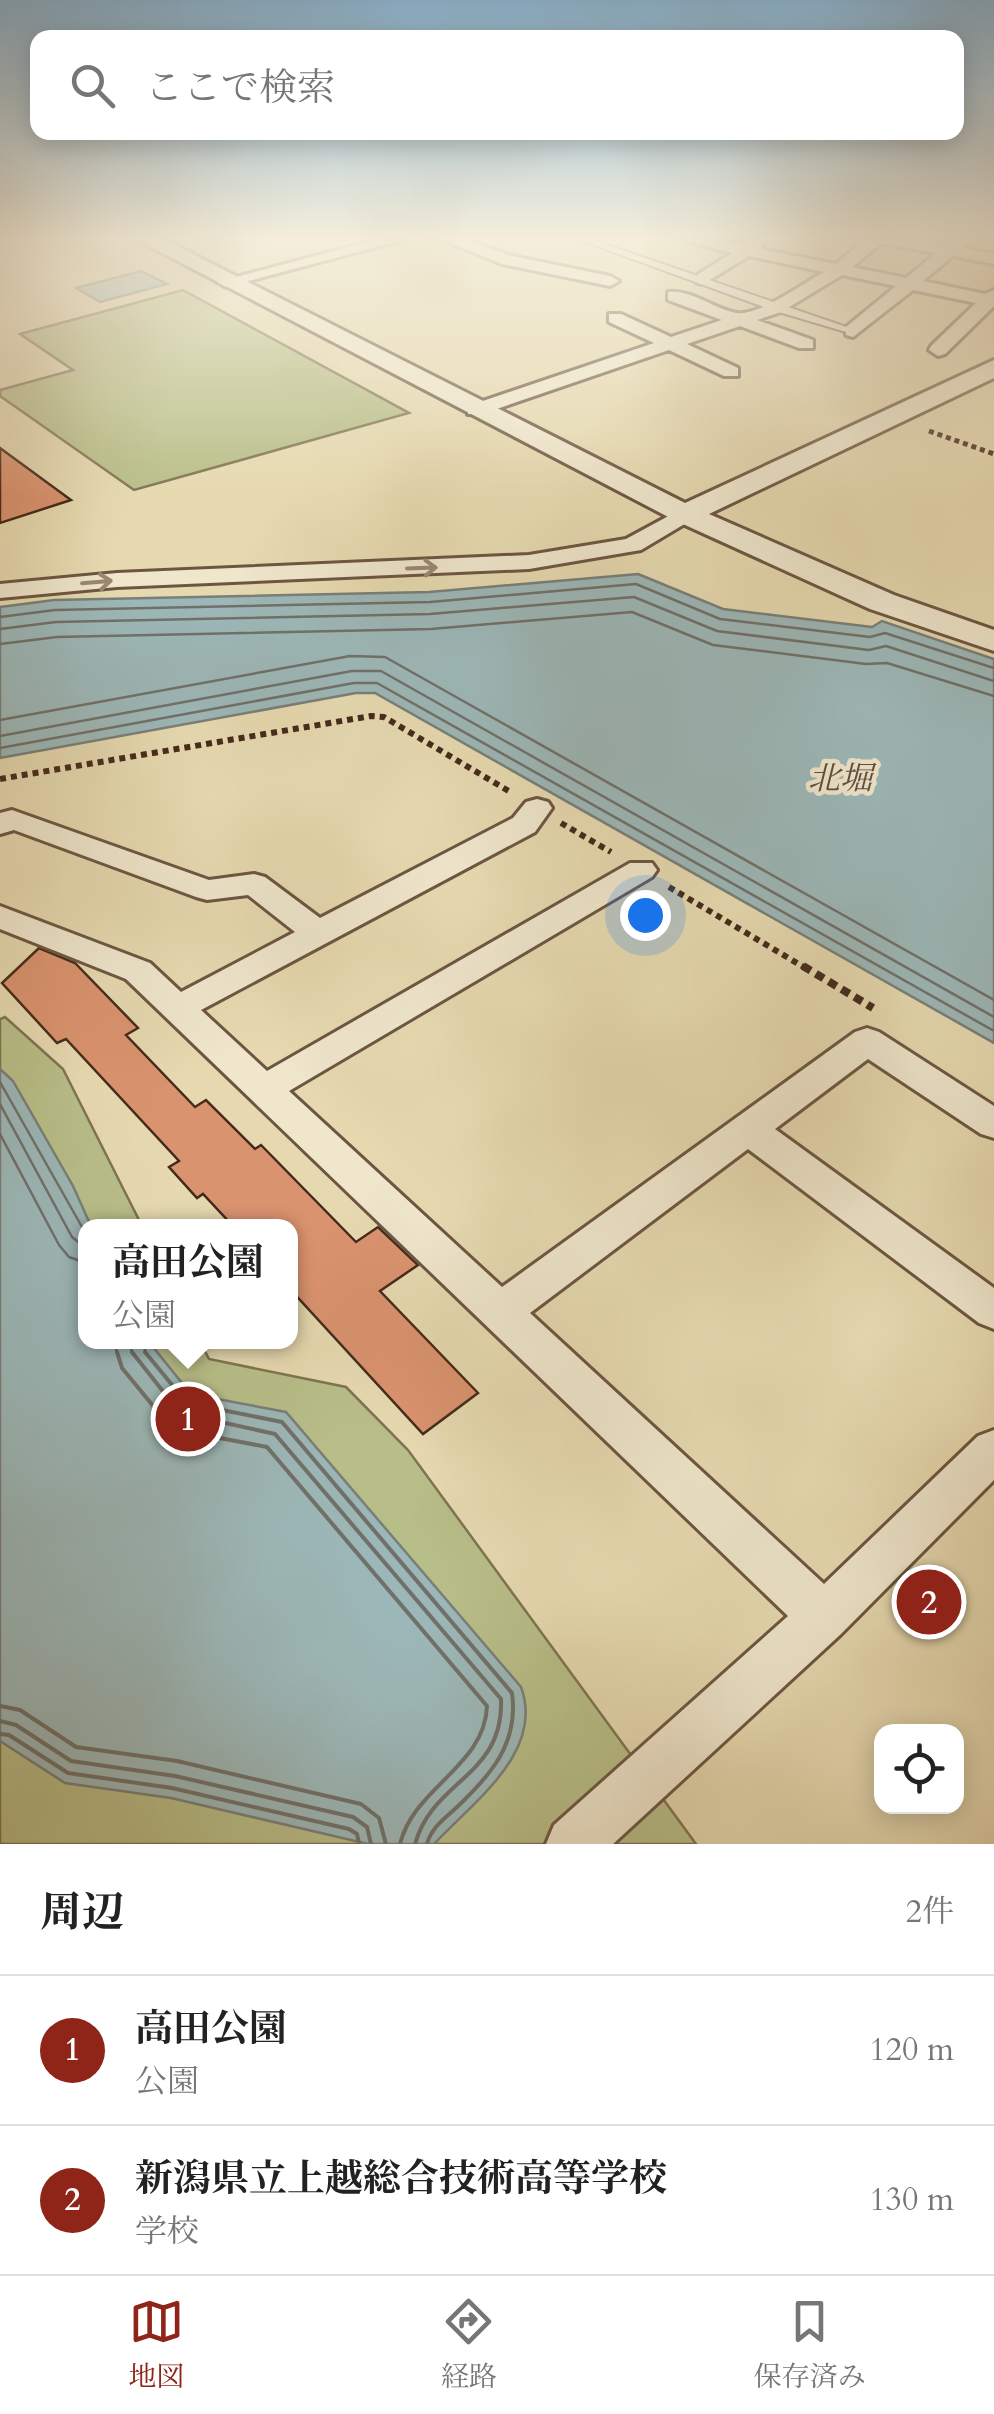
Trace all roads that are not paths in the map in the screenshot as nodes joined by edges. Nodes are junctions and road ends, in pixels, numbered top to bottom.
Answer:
1 (308, 324) edge
2 (627, 324) edge
3 (728, 324) edge
4 (751, 324) edge
5 (832, 324) edge
6 (860, 324) edge
7 (965, 324) edge
8 (853, 330) joint
9 (668, 344) junction
10 (806, 344) dead end
11 (938, 350) dead end
12 (730, 372) dead end
13 (988, 376) edge
14 (475, 410) junction
15 (686, 514) junction
16 (0, 591) edge
17 (994, 640) edge
18 (537, 808) dead end
19 (0, 824) edge
20 (641, 870) dead end
21 (0, 916) edge
22 (318, 933) junction
23 (178, 1008) junction
24 (264, 1089) junction
25 (994, 1124) edge
26 (748, 1129) junction
27 (500, 1312) junction
28 (994, 1312) edge
29 (994, 1450) edge
30 (824, 1617) junction
31 (573, 1844) edge

1 - 14 street
2 - 9 street
3 - 9 street
4 - 10 street
5 - 8 lane
6 - 8 street
7 - 11 street
9 - 12 street
9 - 14 street
13 - 15 street
14 - 15 street
16 -> 15 street
15 - 17 street
18 - 22 street
19 - 22 street
20 - 24 street
21 - 23 street
22 - 23 street
23 - 24 street
24 - 27 street
25 - 26 street
26 - 27 street
26 - 28 street
27 - 30 street
29 - 30 street
30 - 31 street

